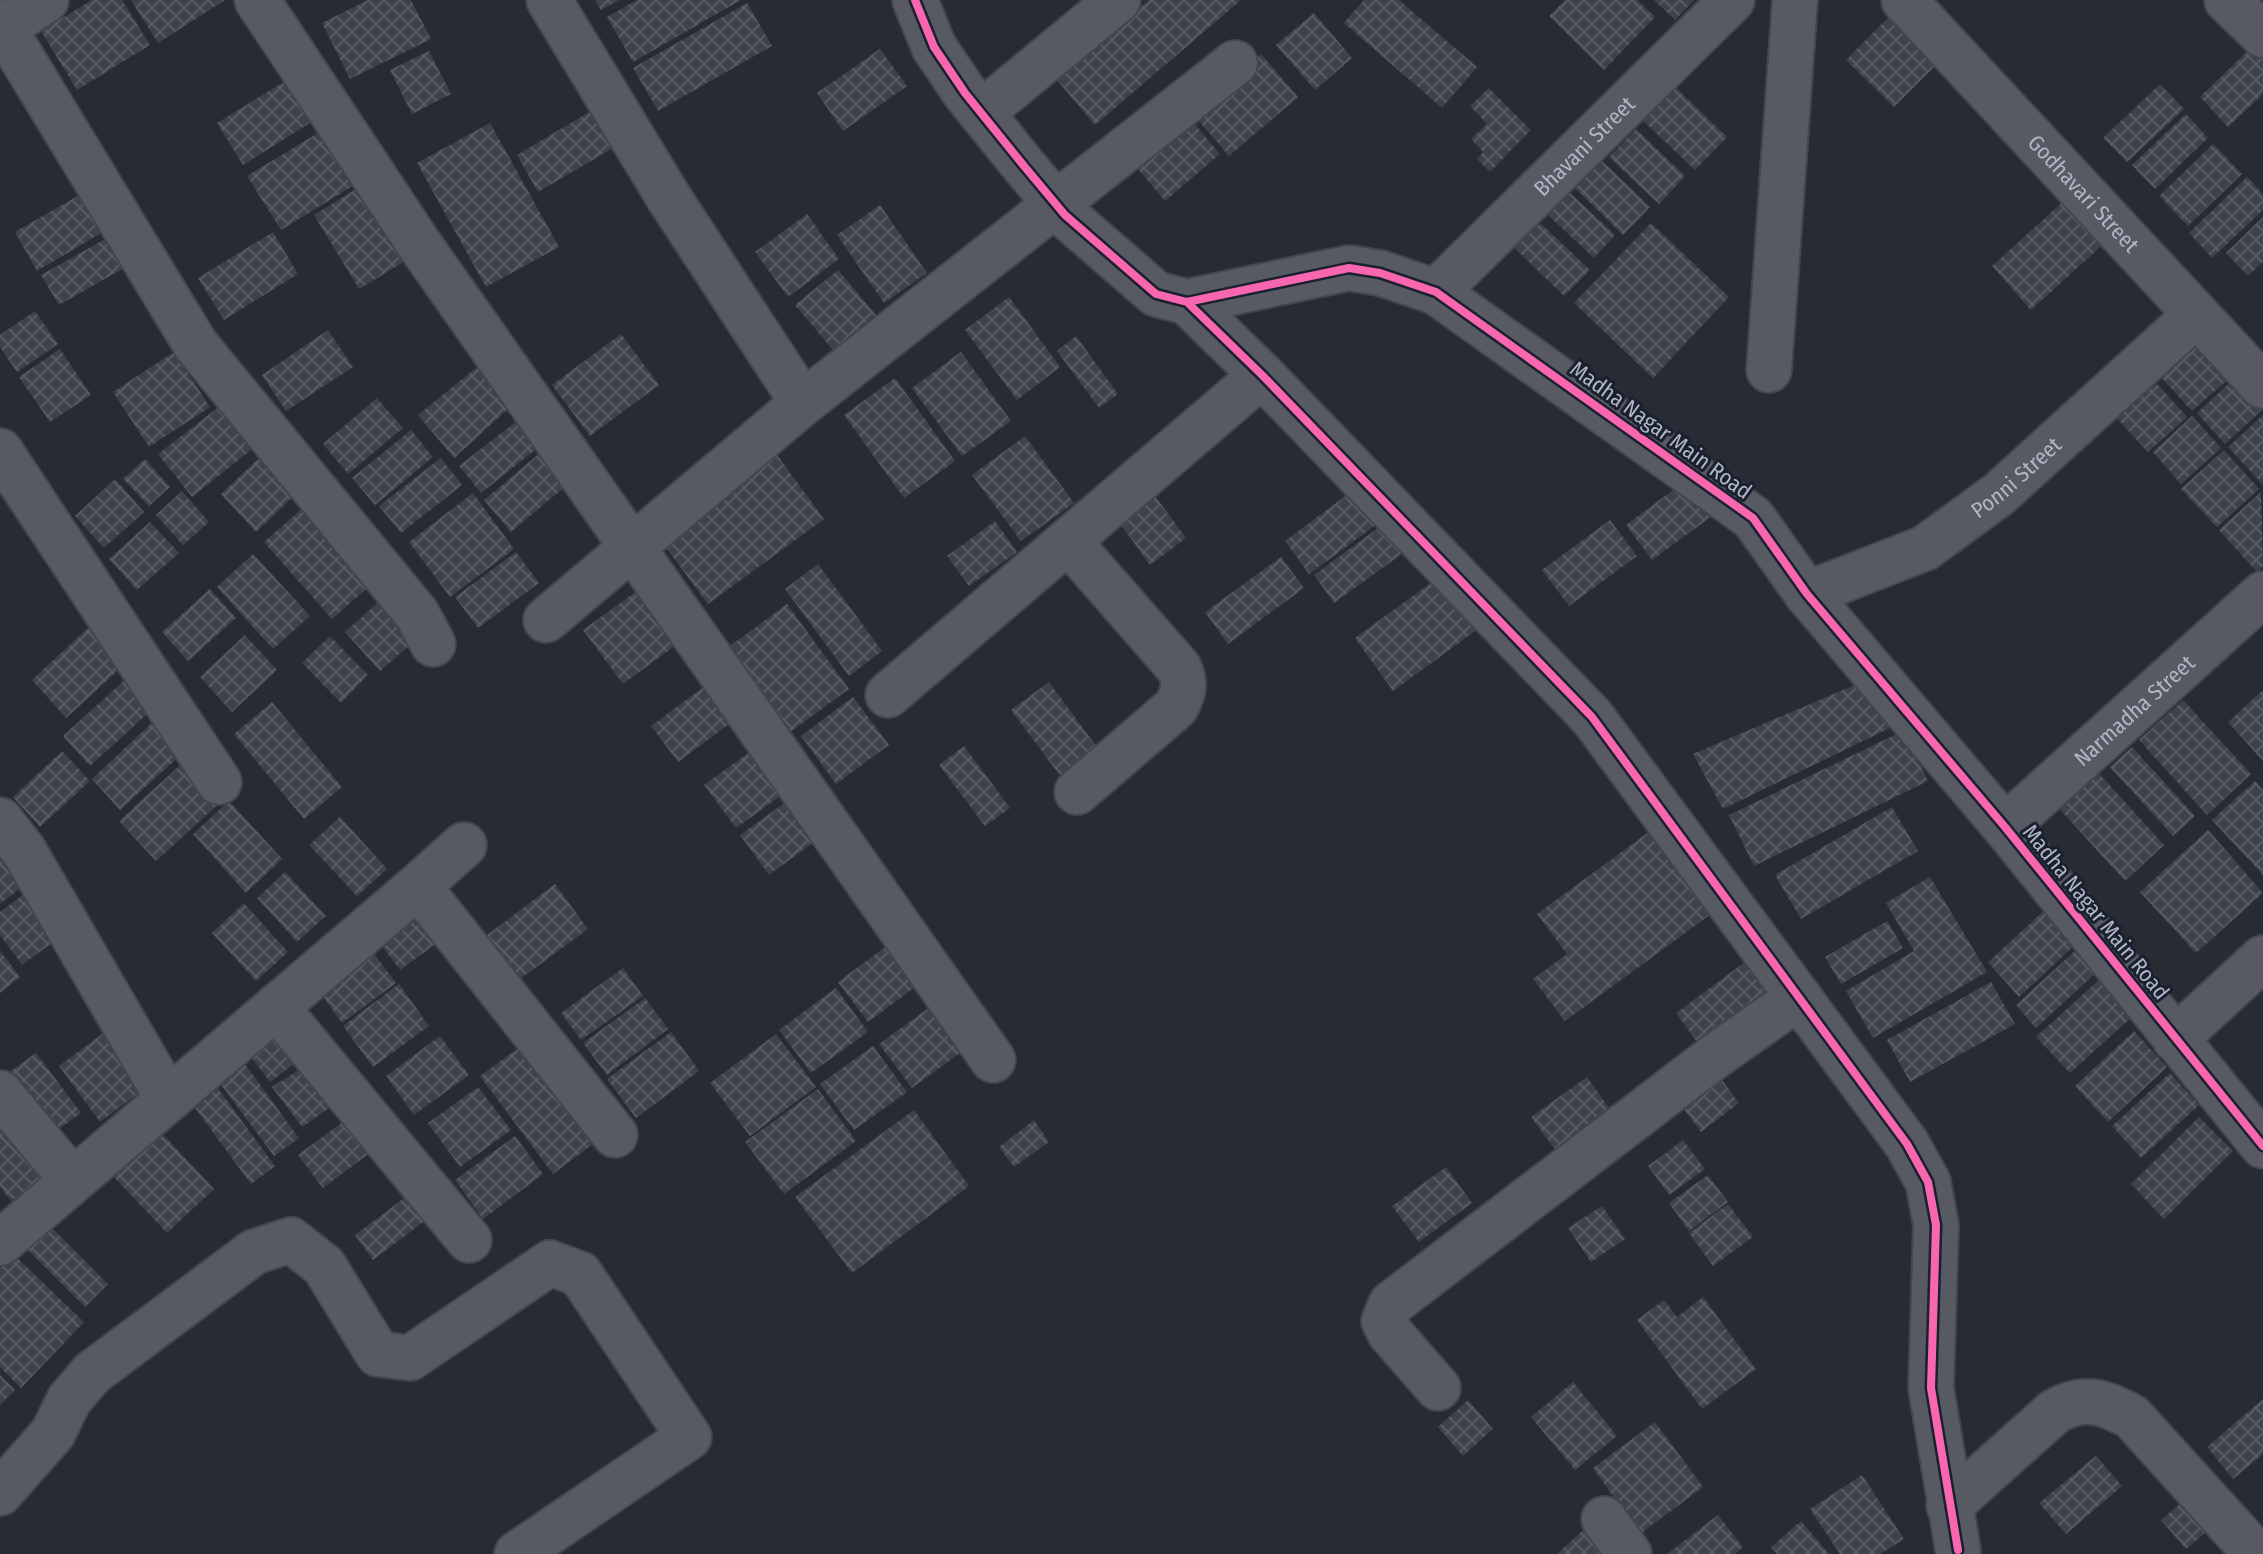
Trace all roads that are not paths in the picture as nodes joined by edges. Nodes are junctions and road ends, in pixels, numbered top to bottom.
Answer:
1 (46, 0) edge
2 (257, 0) edge
3 (549, 0) edge
4 (915, 0) edge
5 (1118, 0) edge
6 (1732, 0) edge
7 (1795, 0) edge
8 (1904, 0) edge
9 (2227, 0) edge
10 (1, 27) edge
11 (2263, 35) edge
12 (1235, 63) dead end
13 (981, 113) junction
14 (1056, 203) junction
15 (1436, 292) junction
16 (1187, 302) junction
17 (2196, 315) junction
18 (1769, 370) dead end
19 (1262, 375) junction
20 (2263, 386) edge
21 (803, 403) junction
22 (0, 451) edge
23 (1068, 541) junction
24 (631, 547) junction
25 (1807, 594) junction
26 (2263, 594) edge
27 (546, 620) dead end
28 (433, 644) dead end
29 (888, 695) dead end
30 (219, 782) dead end
31 (1077, 792) dead end
32 (0, 820) edge
33 (2005, 827) junction
34 (464, 845) dead end
35 (418, 886) junction
36 (2263, 958) edge
37 (1799, 997) junction
38 (276, 1007) junction
39 (2175, 1039) junction
40 (993, 1060) dead end
41 (0, 1093) edge
42 (168, 1099) junction
43 (615, 1135) dead end
44 (2263, 1146) edge
45 (72, 1180) junction
46 (469, 1240) dead end
47 (0, 1243) edge
48 (1438, 1388) dead end
49 (0, 1493) edge
50 (1949, 1506) junction
51 (1604, 1519) dead end
52 (1957, 1553) edge
53 (517, 1554) edge
54 (1629, 1554) edge
55 (2256, 1554) edge

1 - 10 street
2 - 24 street
3 - 21 street
4 - 13 street
5 - 13 street
6 - 15 street, Bhavani Street
7 - 18 street
8 - 17 street, Godhavari Street
9 - 11 street
10 - 28 street
12 - 14 street
13 - 14 street
14 - 16 street
14 - 21 street
15 - 16 street, Madha Nagar Main Road
15 - 25 street, Madha Nagar Main Road
16 - 19 street
17 - 20 street, Godhavari Street
17 - 25 street, Ponni Street
19 - 23 street
19 - 37 street
21 - 24 street
22 - 30 street
23 - 29 street
23 - 31 street
24 - 27 street
24 - 40 street
25 - 33 street, Madha Nagar Main Road
26 - 33 street, Narmadha Street
32 - 42 street
33 - 39 street, Madha Nagar Main Road
34 - 35 street
35 - 38 street
35 - 43 street
36 - 39 street
37 - 48 street
37 - 50 street
38 - 42 street
38 - 46 street
39 - 44 street, Madha Nagar Main Road
41 - 45 street
42 - 45 street
45 - 47 street
49 - 53 street
50 - 52 street
50 - 55 street
51 - 54 street

